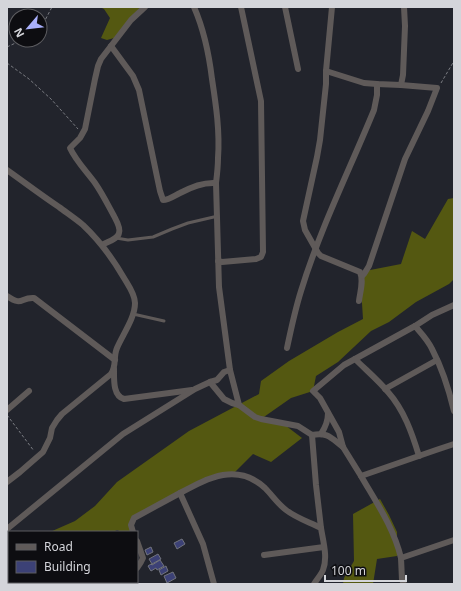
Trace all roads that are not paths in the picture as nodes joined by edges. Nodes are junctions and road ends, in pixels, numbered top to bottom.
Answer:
1 (145, 7) edge
2 (194, 7) edge
3 (242, 7) edge
4 (285, 7) edge
5 (332, 7) edge
6 (404, 7) edge
7 (111, 46) junction
8 (298, 69) dead end
9 (326, 71) junction
10 (377, 84) junction
11 (401, 85) junction
12 (7, 170) edge
13 (216, 183) junction
14 (218, 216) junction
15 (116, 238) junction
16 (102, 245) junction
17 (315, 248) junction
18 (218, 261) junction
19 (362, 276) junction
20 (7, 296) edge
21 (359, 302) dead end
22 (454, 305) edge
23 (133, 314) junction
24 (164, 321) dead end
25 (415, 326) junction
26 (287, 348) dead end
27 (355, 359) junction
28 (115, 360) junction
29 (437, 360) junction
30 (114, 369) junction
31 (230, 370) junction
32 (210, 382) junction
33 (195, 389) junction
34 (385, 389) junction
35 (29, 390) dead end
36 (239, 405) junction
37 (7, 410) edge
38 (454, 411) edge
39 (328, 412) junction
40 (321, 434) junction
41 (312, 435) junction
42 (454, 444) edge
43 (343, 447) junction
44 (419, 456) junction
45 (361, 476) junction
46 (7, 482) edge
47 (180, 493) junction
48 (321, 528) junction
49 (7, 529) edge
50 (134, 531) edge
51 (454, 540) edge
52 (138, 544) edge
53 (324, 547) junction
54 (264, 555) dead end
55 (400, 558) junction
56 (138, 566) edge
57 (214, 584) edge
58 (314, 584) edge
59 (404, 584) edge

1 - 7 street
2 - 13 street
3 - 18 street
4 - 8 street
5 - 9 street
6 - 11 street
7 - 13 street
7 - 15 street
9 - 10 street
9 - 17 street
10 - 11 street
10 - 17 street
11 - 19 street
12 - 16 street
13 - 14 street
14 - 15 lane
14 - 18 street
15 - 16 street
16 - 23 street
17 - 19 street
17 - 26 street
18 - 31 street
19 - 21 street
20 - 28 street
22 - 25 street
23 - 24 lane
23 - 28 street
25 - 27 street
25 - 29 street
27 - 34 street
27 - 39 street
28 - 30 street
29 - 34 street
29 - 38 street
30 - 33 street
30 - 46 street
31 - 32 street
31 - 36 street
32 - 33 street
32 - 36 street
33 - 49 street
34 - 44 street
35 - 37 street
36 - 41 street
39 - 40 street
39 - 43 street
40 - 41 street
40 - 43 street
41 - 48 street
42 - 44 street
43 - 45 street
44 - 45 street
45 - 55 street
47 - 48 street
47 - 50 street
47 - 57 street
48 - 53 street
51 - 55 street
52 - 56 street
53 - 54 street
53 - 58 street
55 - 59 street

